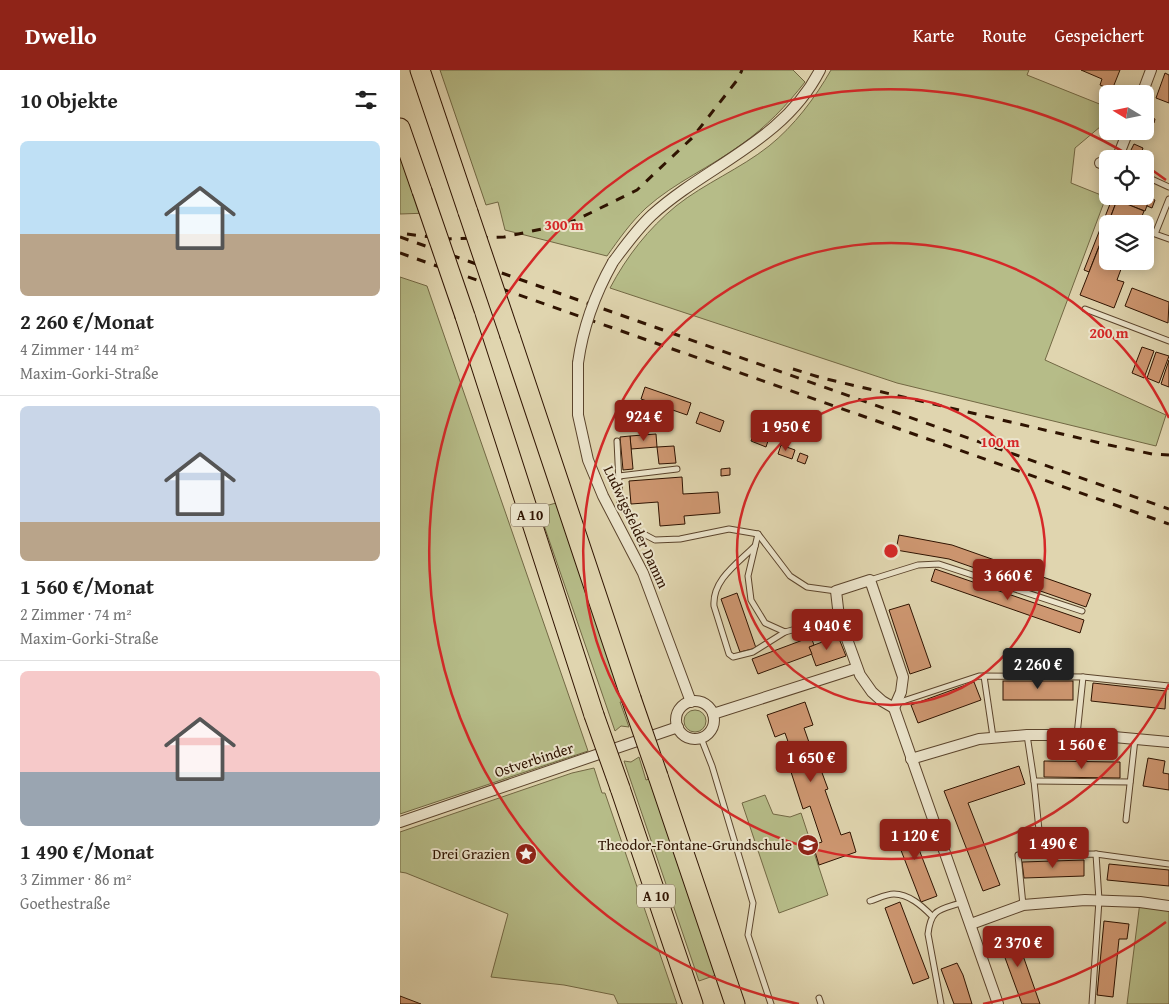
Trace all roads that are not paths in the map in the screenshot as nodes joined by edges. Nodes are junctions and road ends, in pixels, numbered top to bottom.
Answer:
1 (420, 70) edge
2 (820, 70) edge
3 (1151, 70) edge
4 (1145, 85) edge
5 (400, 128) edge
6 (1154, 180) edge
7 (1169, 187) edge
8 (1169, 199) edge
9 (1169, 240) edge
10 (1085, 309) dead end
11 (1169, 341) edge
12 (617, 441) dead end
13 (677, 469) dead end
14 (619, 476) junction
15 (758, 534) junction
16 (754, 546) junction
17 (870, 580) junction
18 (836, 591) junction
19 (1082, 611) dead end
20 (839, 617) junction
21 (785, 632) junction
22 (857, 668) junction
23 (984, 676) junction
24 (1083, 677) junction
25 (1169, 686) edge
26 (691, 702) junction
27 (895, 706) junction
28 (713, 714) junction
29 (678, 727) junction
30 (1027, 735) junction
31 (1077, 735) junction
32 (701, 738) junction
33 (994, 738) junction
34 (1135, 738) junction
35 (1169, 739) edge
36 (911, 759) junction
37 (1034, 781) junction
38 (1130, 782) junction
39 (1126, 820) dead end
40 (400, 822) edge
41 (1039, 830) dead end
42 (1096, 854) junction
43 (1169, 864) edge
44 (1099, 900) junction
45 (870, 901) dead end
46 (963, 902) junction
47 (1023, 905) junction
48 (1169, 906) edge
49 (932, 916) junction
50 (971, 924) junction
51 (693, 1004) edge
52 (735, 1004) edge
53 (771, 1004) edge
54 (942, 1004) edge
55 (998, 1004) edge
56 (1092, 1004) edge

1 - 52 highway, A 10, bridge
2 - 26 street, Ludwigsfelder Damm, bridge
3 - 4 street
5 - 51 highway, A 10, bridge
6 - 7 lane
8 - 9 lane
10 - 11 lane
12 - 14 lane
13 - 14 lane
14 - 15 lane
15 - 16 lane
15 - 18 lane
16 - 21 lane
16 - 21 lane
17 - 18 street
17 - 19 lane
17 - 27 street
18 - 20 street
20 - 21 lane
20 - 22 street
22 - 27 street
22 - 28 street
23 - 24 lane
23 - 27 lane
23 - 33 lane
24 - 25 lane
24 - 31 lane
26 - 28 street
26 - 29 street
27 - 36 street
28 - 32 street
29 - 32 street
29 - 40 street, Ostverbinder
30 - 31 street
30 - 33 street
30 - 37 lane
31 - 34 street
32 - 53 lane
33 - 36 street
34 - 35 street
34 - 38 lane
36 - 46 street
37 - 38 lane
37 - 41 lane
38 - 39 lane
42 - 43 lane
42 - 44 lane
42 - 47 lane
44 - 47 street
44 - 48 street
44 - 56 lane
45 - 49 lane
46 - 49 lane
46 - 50 street
47 - 50 street
49 - 54 lane
50 - 55 street

